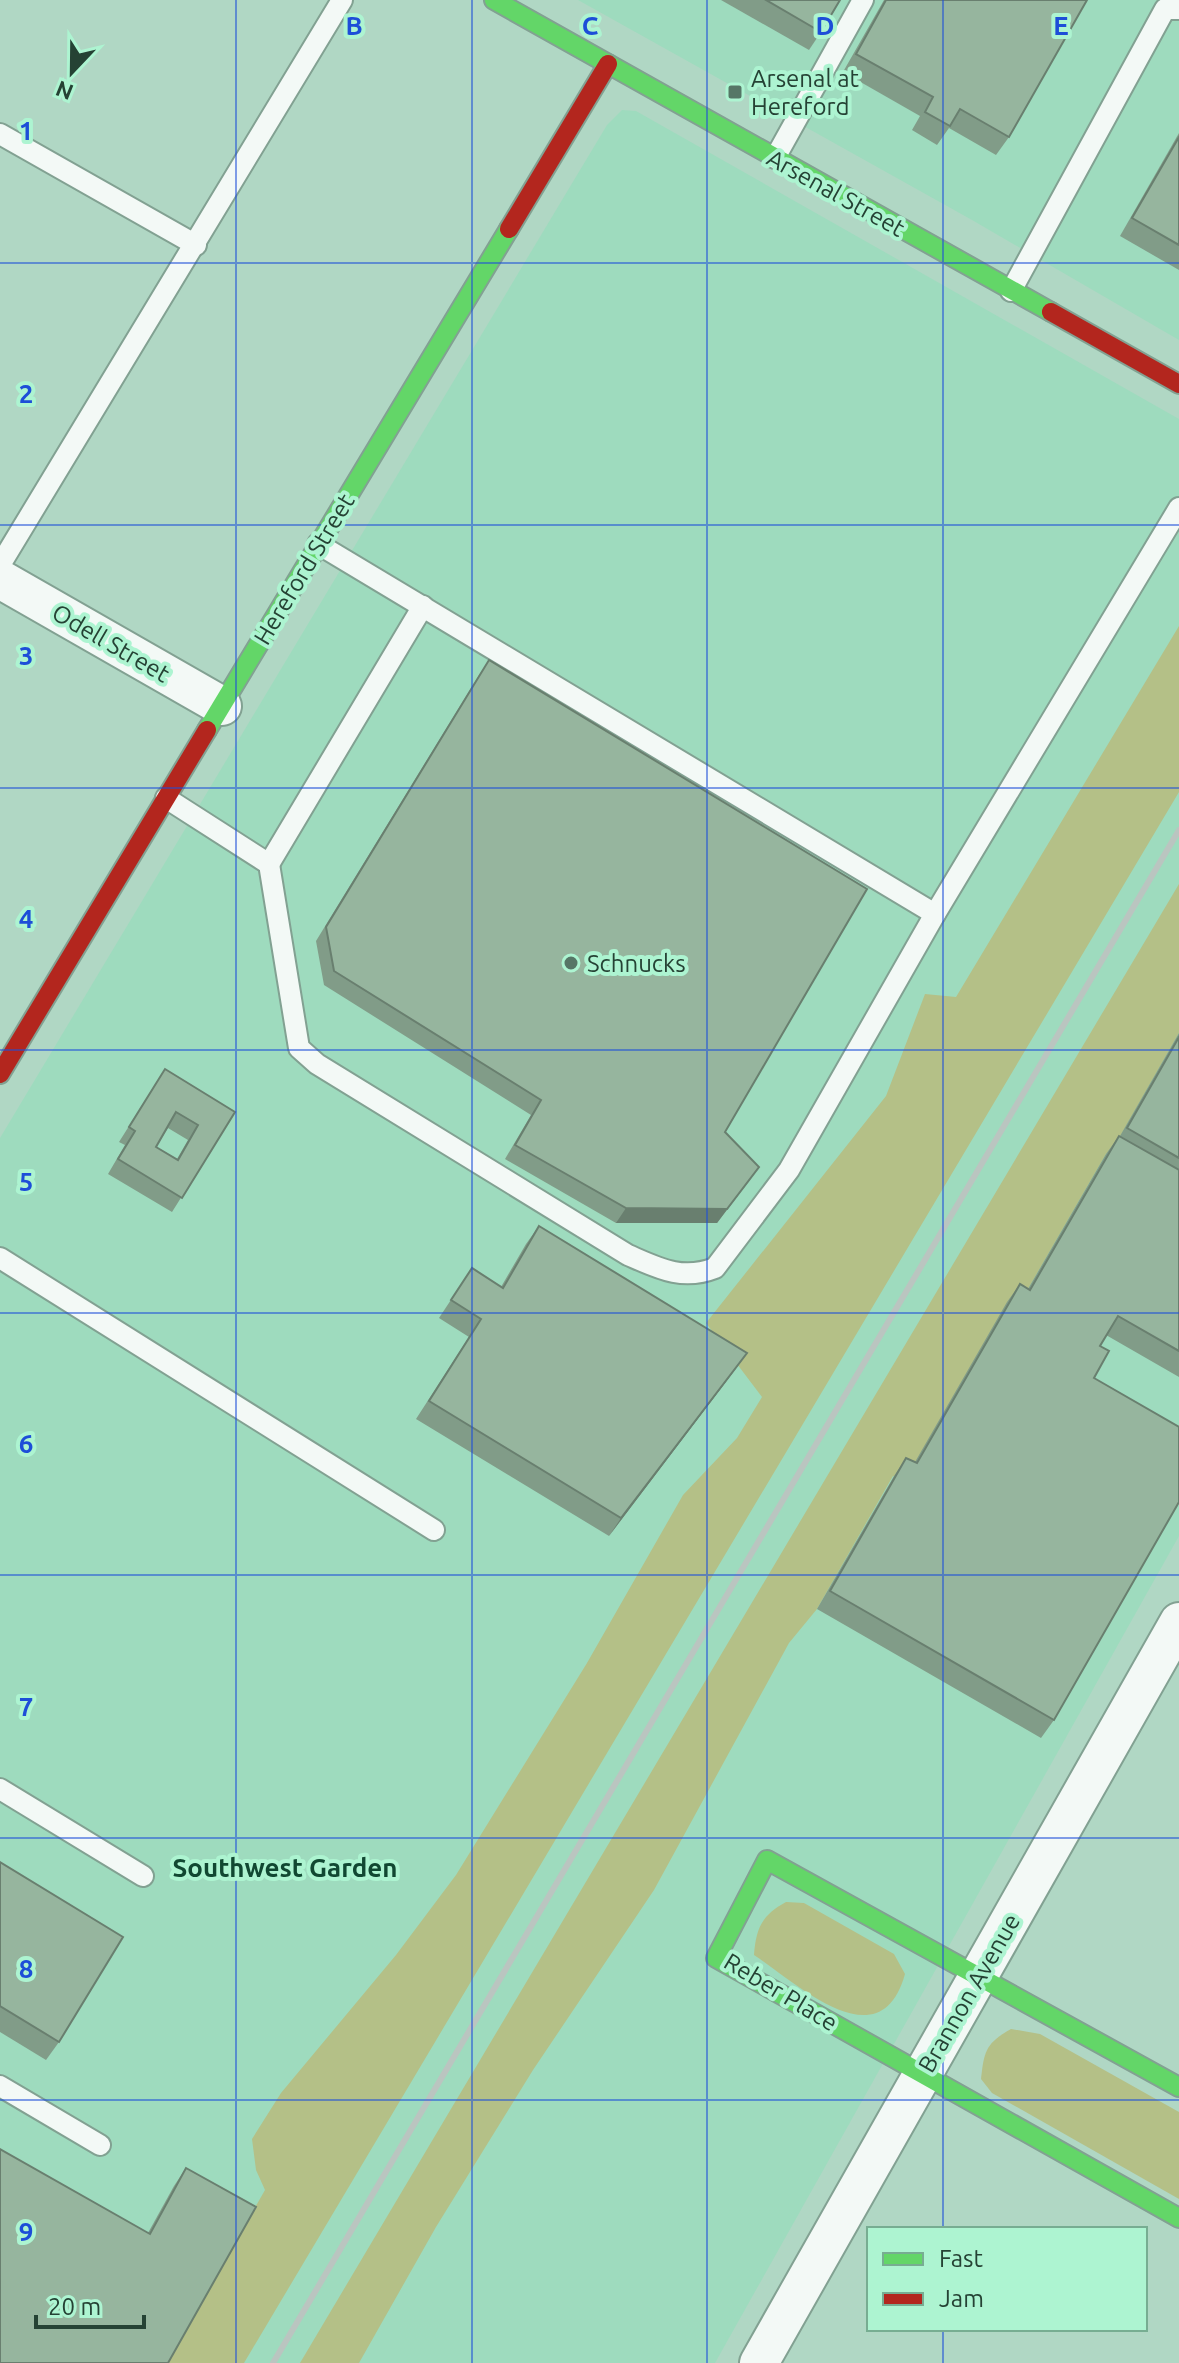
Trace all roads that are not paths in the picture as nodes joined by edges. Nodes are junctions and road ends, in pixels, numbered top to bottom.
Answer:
1 (342, 0) edge
2 (494, 0) edge
3 (863, 0) edge
4 (1179, 9) edge
5 (608, 64) junction
6 (0, 134) edge
7 (775, 158) junction
8 (196, 245) junction
9 (1011, 291) junction
10 (1179, 384) edge
11 (1179, 508) edge
12 (318, 544) junction
13 (0, 565) edge
14 (0, 579) edge
15 (423, 606) junction
16 (222, 706) junction
17 (166, 798) junction
18 (269, 864) junction
19 (935, 914) junction
20 (0, 1074) edge
21 (0, 1258) edge
22 (434, 1530) dead end
23 (1174, 1641) edge
24 (0, 1789) edge
25 (143, 1876) dead end
26 (979, 1974) junction
27 (923, 2074) junction
28 (0, 2086) edge
29 (1179, 2087) edge
30 (100, 2145) dead end
31 (1179, 2218) edge
32 (759, 2363) edge

1 - 8 lane
2 - 5 street, Arsenal Street
3 - 7 lane
4 - 9 lane
5 - 7 street, Arsenal Street
5 - 12 street, Hereford Street
6 - 8 lane
7 - 9 street, Arsenal Street
8 - 13 lane
9 - 10 street, Arsenal Street
11 - 19 lane
12 - 15 lane
12 - 16 street, Hereford Street
14 - 16 street, Odell Street
15 - 18 lane
15 - 19 lane
16 - 17 street, Hereford Street
17 - 18 lane
17 - 20 street, Hereford Street
18 - 19 lane
21 - 22 lane
23 - 26 street, Brannon Avenue
24 - 25 lane
26 - 27 street, Brannon Avenue
26 - 27 street, Reber Place
26 - 29 street, Reber Place
27 - 31 street, Reber Place
27 - 32 street, Brannon Avenue
28 - 30 lane

